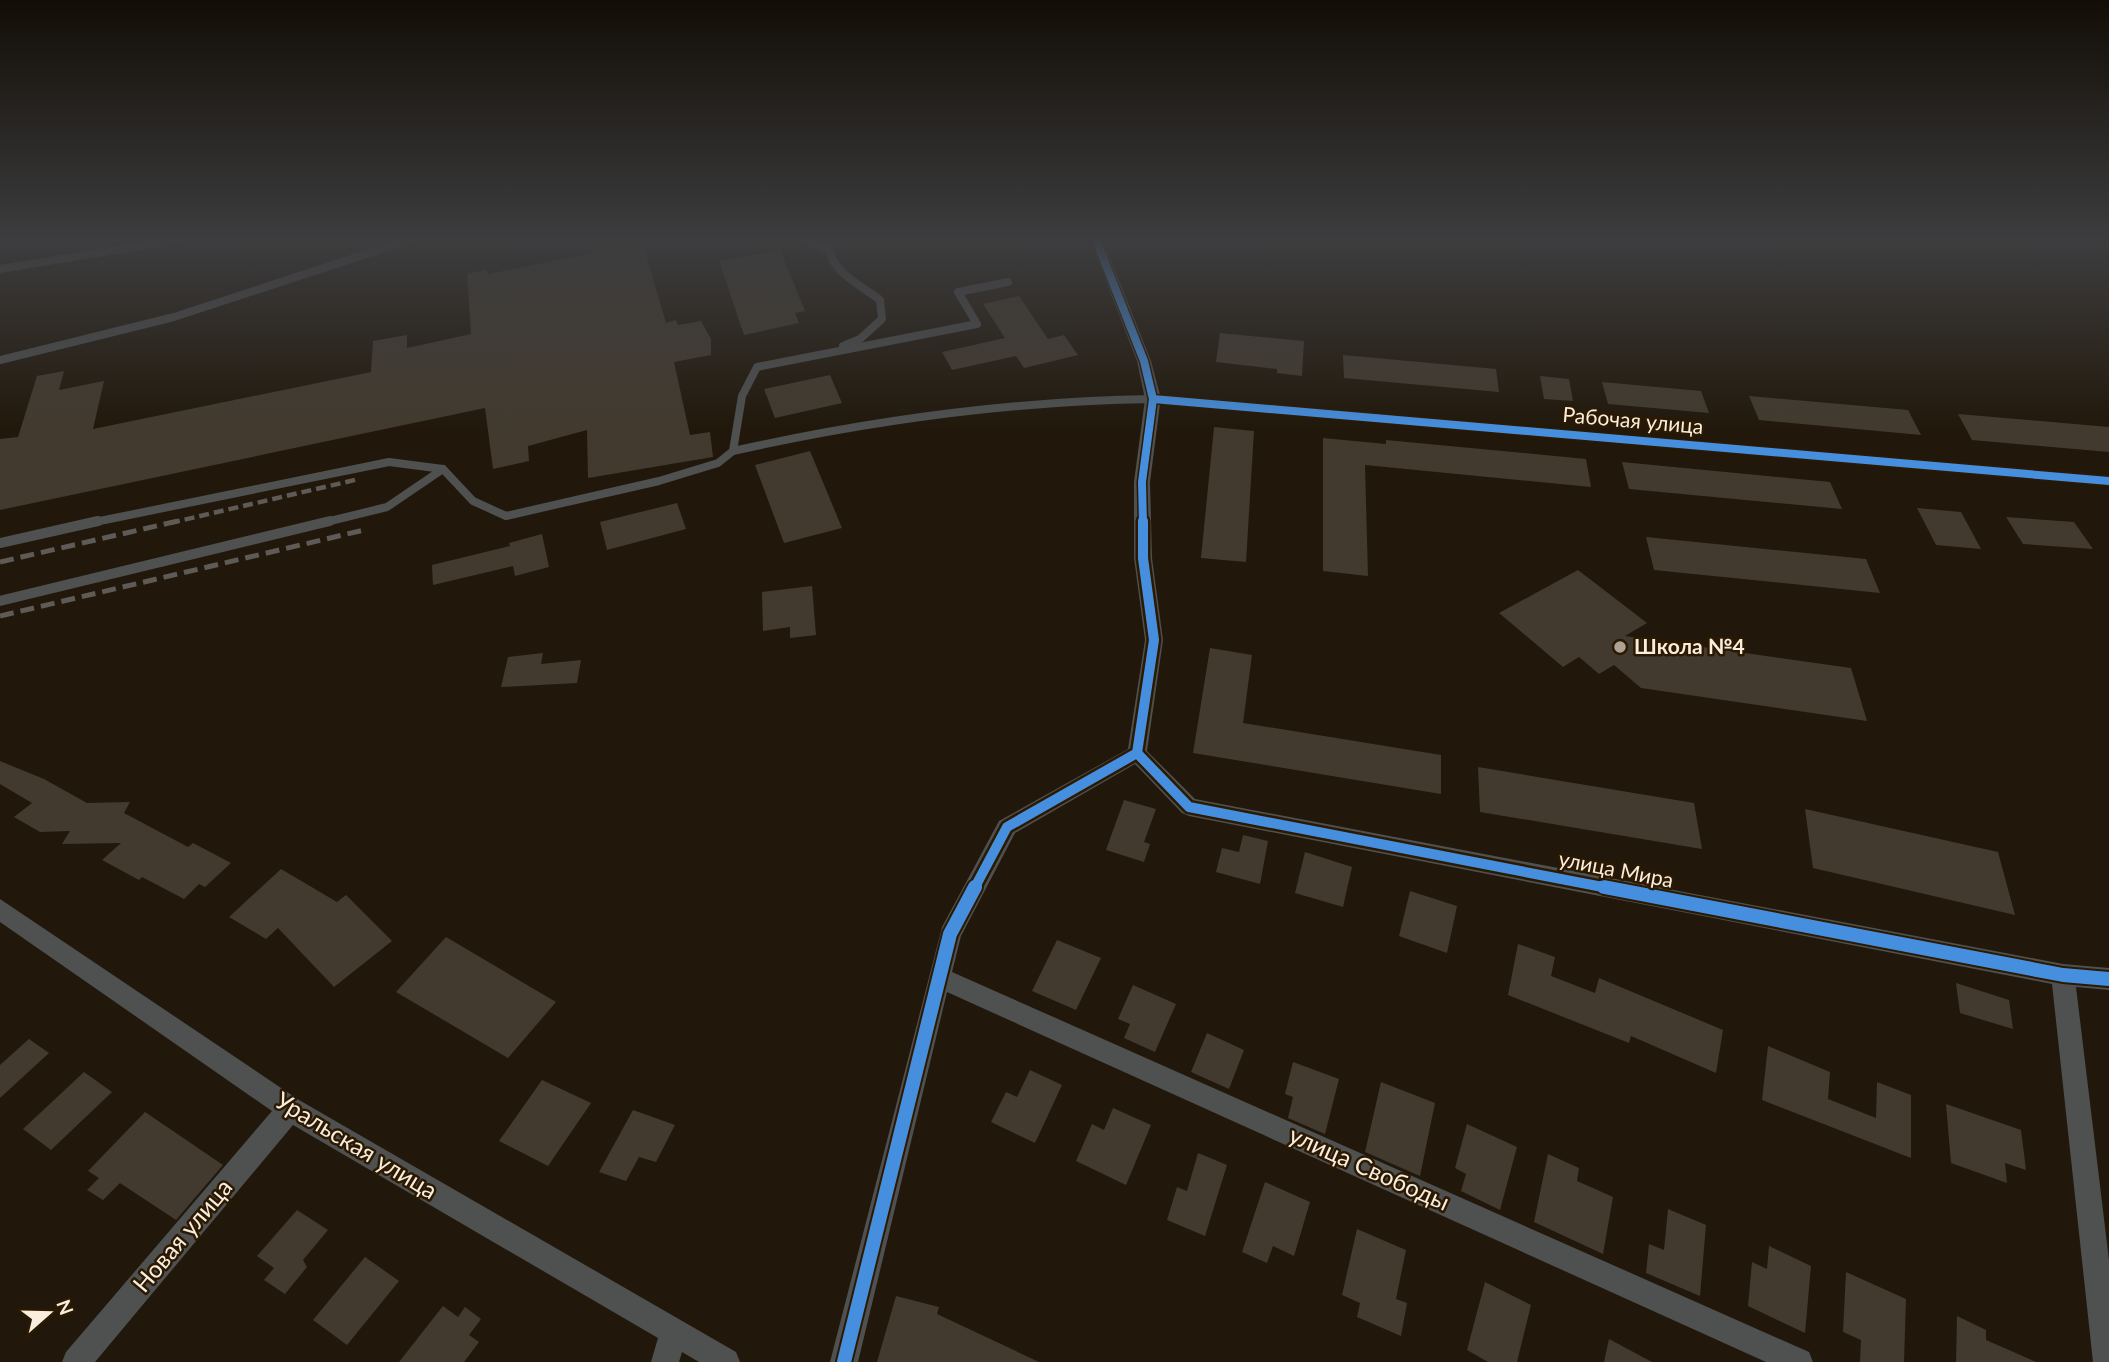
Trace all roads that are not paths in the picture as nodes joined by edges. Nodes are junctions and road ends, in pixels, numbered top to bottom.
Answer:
1 (215, 304) edge
2 (880, 304) edge
3 (965, 304) edge
4 (1121, 304) edge
5 (824, 354) junction
6 (17, 356) junction
7 (0, 360) edge
8 (0, 366) edge
9 (1153, 399) junction
10 (733, 451) junction
11 (443, 469) junction
12 (2109, 481) edge
13 (0, 543) edge
14 (0, 601) edge
15 (1138, 754) junction
16 (0, 909) edge
17 (2063, 975) junction
18 (939, 977) junction
19 (2109, 979) edge
20 (290, 1109) junction
21 (674, 1332) junction
22 (76, 1362) edge
23 (665, 1362) edge
24 (726, 1362) edge
25 (844, 1362) edge
26 (1799, 1362) edge
27 (2107, 1362) edge

1 - 6 lane
2 - 5 lane
3 - 5 lane
4 - 9 street
5 - 10 lane
6 - 7 lane
6 - 8 lane
9 - 10 lane
9 - 12 street, Рабочая улица
9 - 15 street
10 - 11 lane
11 - 13 lane
11 - 14 lane
15 - 17 street, улица Мира
15 - 18 street
16 - 20 street, Уральская улица
17 - 19 street, улица Мира
17 - 27 street
18 - 25 street
18 - 26 street, улица Свободы
20 - 21 street, Уральская улица
20 - 22 street, Новая улица
21 - 23 street
21 - 24 street, Уральская улица

